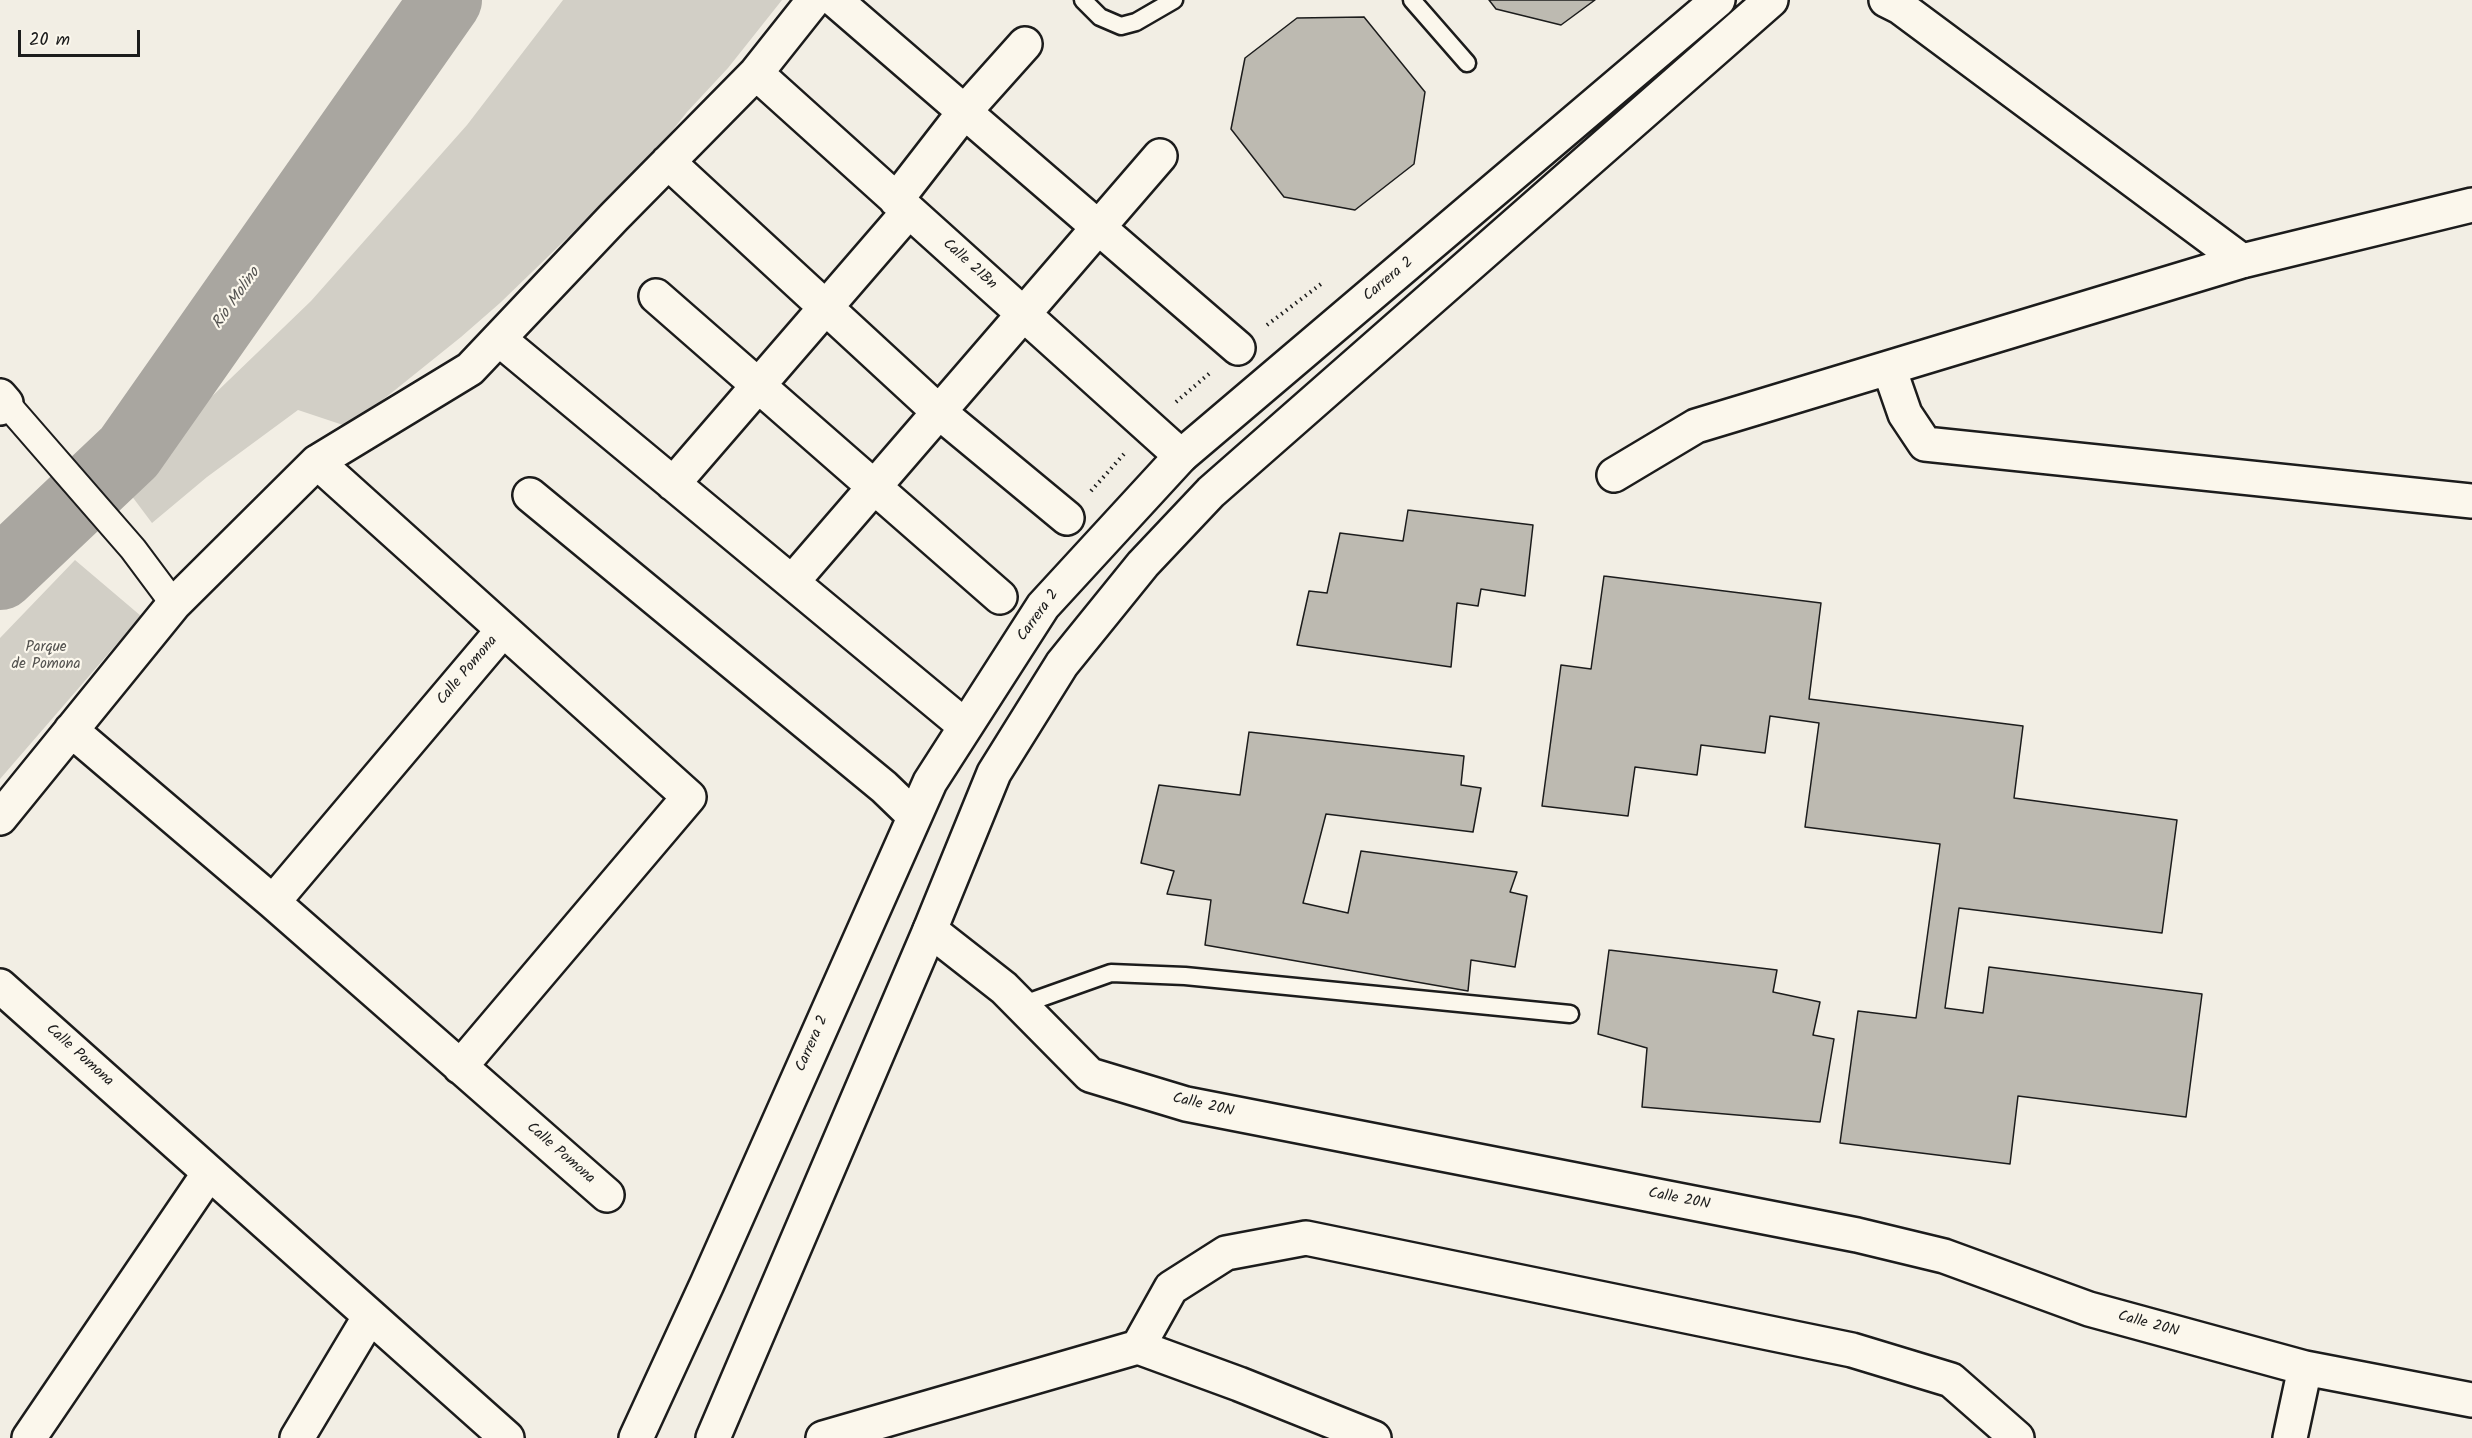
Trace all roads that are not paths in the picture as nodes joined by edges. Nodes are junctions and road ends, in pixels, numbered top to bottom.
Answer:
1 (814, 0) edge
2 (835, 0) edge
3 (1083, 0) edge
4 (1174, 0) edge
5 (1412, 0) edge
6 (1718, 0) edge
7 (1771, 0) edge
8 (1894, 2) edge
9 (1025, 44) dead end
10 (1467, 63) dead end
11 (756, 73) junction
12 (965, 111) junction
13 (1160, 156) dead end
14 (668, 162) junction
15 (903, 205) junction
16 (2472, 205) edge
17 (1099, 227) junction
18 (2242, 261) junction
19 (656, 296) dead end
20 (825, 307) junction
21 (1023, 314) junction
22 (499, 339) junction
23 (1238, 348) dead end
24 (1889, 368) junction
25 (759, 385) junction
26 (2, 402) edge
27 (939, 412) junction
28 (1181, 456) junction
29 (317, 462) junction
30 (1614, 475) dead end
31 (673, 484) junction
32 (875, 486) junction
33 (531, 495) dead end
34 (2472, 501) edge
35 (1067, 518) dead end
36 (792, 582) junction
37 (1000, 597) dead end
38 (174, 604) junction
39 (503, 630) junction
40 (965, 726) junction
41 (71, 730) junction
42 (914, 816) junction
43 (0, 818) edge
44 (273, 902) junction
45 (930, 930) junction
46 (3, 994) edge
47 (1021, 1005) junction
48 (1570, 1014) dead end
49 (460, 1067) junction
50 (209, 1173) junction
51 (607, 1195) dead end
52 (370, 1316) junction
53 (1138, 1347) junction
54 (2305, 1368) junction
55 (2472, 1400) edge
56 (29, 1438) edge
57 (297, 1438) edge
58 (507, 1438) edge
59 (636, 1438) edge
60 (713, 1438) edge
61 (823, 1438) edge
62 (1374, 1438) edge
63 (2017, 1438) edge
64 (2289, 1438) edge

1 - 11 street
2 - 12 street
3 - 4 lane
5 - 10 lane
6 - 28 street, Carrera 2
7 - 45 street
8 - 18 street
9 - 12 street
11 - 14 street
11 - 15 street, Calle 21Bn
12 - 15 street
12 - 17 street
13 - 17 street
14 - 20 street
14 - 22 street
15 - 20 street
15 - 21 street, Calle 21Bn
16 - 18 street
17 - 21 street
17 - 23 street
18 - 24 street
19 - 25 street
20 - 25 street
20 - 27 street
21 - 27 street
21 - 28 street, Calle 21Bn
22 - 29 street
22 - 31 street
24 - 30 street
24 - 34 street
25 - 31 street
25 - 32 street
26 - 38 street
27 - 32 street
27 - 35 street
28 - 40 street, Carrera 2
29 - 38 street
29 - 39 street, Calle Pomona
31 - 36 street
32 - 36 street
32 - 37 street
33 - 42 street
36 - 40 street
38 - 41 street
39 - 44 street, Calle Pomona
39 - 49 street
40 - 42 street, Carrera 2
41 - 43 street
41 - 44 street
42 - 59 street, Carrera 2
44 - 49 street, Calle Pomona
45 - 47 street, Calle 20N
45 - 60 street
46 - 50 street, Calle Pomona
47 - 48 lane
47 - 54 street, Calle 20N
49 - 51 street, Calle Pomona
50 - 52 street, Calle Pomona
50 - 56 street
52 - 57 street
52 - 58 street, Calle Pomona
53 - 61 street
53 - 62 street
53 - 63 street
54 - 55 street, Calle 20N
54 - 64 street

